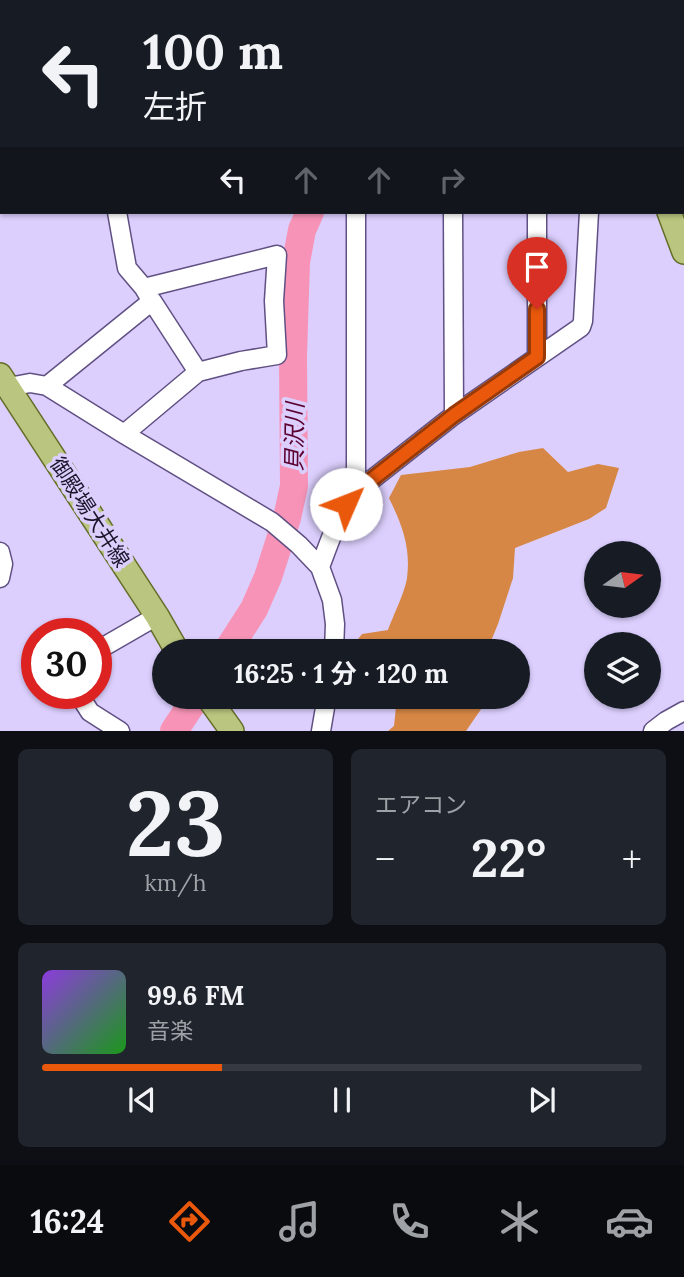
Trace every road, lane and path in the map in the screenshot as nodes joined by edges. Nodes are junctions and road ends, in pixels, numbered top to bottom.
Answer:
1 (117, 214) edge
2 (356, 214) edge
3 (453, 214) edge
4 (537, 214) edge
5 (589, 214) edge
6 (670, 214) edge
7 (684, 252) edge
8 (148, 295) junction
9 (537, 357) junction
10 (198, 372) junction
11 (5, 381) edge
12 (47, 386) junction
13 (454, 415) junction
14 (124, 434) junction
15 (356, 492) junction
16 (0, 552) edge
17 (320, 567) junction
18 (0, 578) edge
19 (157, 616) junction
20 (170, 639) edge
21 (334, 639) edge
22 (112, 642) edge
23 (88, 709) edge
24 (213, 709) edge
25 (325, 709) edge
26 (684, 711) edge
27 (222, 727) edge
28 (120, 731) edge
29 (321, 731) edge
30 (653, 731) edge

1 - 8 street
2 - 15 street
3 - 13 street
4 - 9 street
5 - 9 street
6 - 7 main road
8 - 10 street
8 - 10 street
8 - 12 street
9 - 13 street
10 - 14 street
11 - 12 street
11 - 19 main road, 御殿場大井線
12 - 14 street
13 - 15 street
14 - 17 street
15 - 17 street
16 - 18 street
17 - 21 street
19 - 20 main road, 御殿場大井線
19 - 22 street
23 - 28 street
24 - 27 main road
25 - 29 street
26 - 30 street

